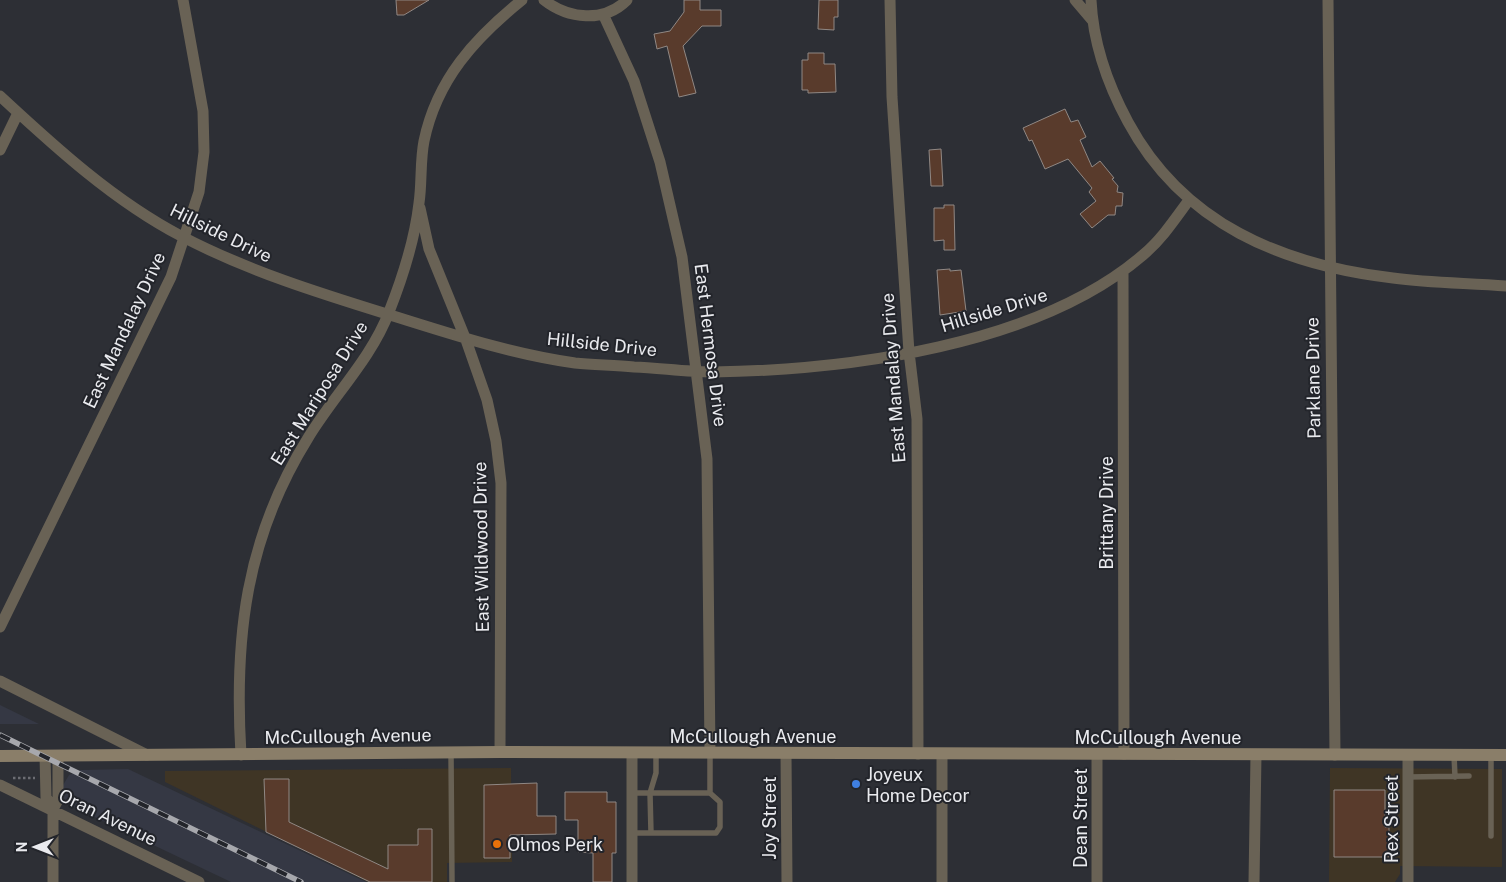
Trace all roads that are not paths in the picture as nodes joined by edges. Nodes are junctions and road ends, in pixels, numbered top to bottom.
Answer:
1 (183, 0) edge
2 (522, 0) edge
3 (544, 0) edge
4 (627, 0) edge
5 (890, 0) edge
6 (1075, 0) edge
7 (1091, 0) edge
8 (1328, 0) edge
9 (603, 14) junction
10 (1092, 20) junction
11 (0, 96) edge
12 (18, 112) junction
13 (0, 150) edge
14 (1189, 200) junction
15 (419, 204) junction
16 (184, 238) junction
17 (1330, 266) junction
18 (1123, 271) junction
19 (1506, 286) edge
20 (388, 314) junction
21 (466, 340) junction
22 (909, 352) junction
23 (697, 371) junction
24 (0, 627) edge
25 (0, 681) edge
26 (500, 752) junction
27 (451, 753) junction
28 (632, 753) junction
29 (656, 753) junction
30 (710, 753) junction
31 (786, 753) junction
32 (918, 754) junction
33 (942, 754) junction
34 (1097, 754) junction
35 (1124, 754) junction
36 (147, 755) junction
37 (241, 755) junction
38 (1256, 755) junction
39 (1334, 755) junction
40 (1408, 755) junction
41 (1454, 755) junction
42 (1491, 755) junction
43 (1506, 755) edge
44 (0, 756) edge
45 (45, 756) junction
46 (58, 756) junction
47 (1469, 776) dead end
48 (1408, 777) junction
49 (1455, 777) junction
50 (5, 781) edge
51 (710, 793) junction
52 (632, 794) junction
53 (650, 794) junction
54 (53, 809) junction
55 (632, 833) junction
56 (651, 833) junction
57 (1491, 836) dead end
58 (53, 882) edge
59 (199, 882) edge
60 (452, 882) edge
61 (632, 882) edge
62 (786, 882) edge
63 (942, 882) edge
64 (1097, 882) edge
65 (1254, 882) edge
66 (1408, 882) edge

1 - 16 street, East Mandalay Drive
2 - 15 street, East Wildwood Drive
3 - 9 street
4 - 9 street
5 - 22 street, East Mandalay Drive
6 - 10 street
7 - 10 street
8 - 17 street, Parklane Drive
9 - 23 street, East Hermosa Drive
10 - 14 street
11 - 12 street, Hillside Drive
12 - 13 street
12 - 16 street, Hillside Drive
14 - 17 street
14 - 18 street, Hillside Drive
15 - 20 street, East Wildwood Drive
15 - 21 street, East Wildwood Drive
16 - 20 street, Hillside Drive
16 - 24 street, East Mandalay Drive
17 - 19 street
17 - 39 street, Parklane Drive
18 - 22 street, Hillside Drive
18 - 35 street, Brittany Drive
20 - 21 street, Hillside Drive
20 - 37 street, East Mariposa Drive
21 - 23 street, Hillside Drive
21 - 26 street, East Wildwood Drive
22 - 23 street, Hillside Drive
22 - 32 street, East Mandalay Drive
23 - 30 street, East Hermosa Drive
25 - 36 street
26 - 27 main road, McCullough Avenue
26 - 28 main road, McCullough Avenue
27 - 37 main road, McCullough Avenue
27 - 60 lane
28 - 29 main road, McCullough Avenue
28 - 52 street
29 - 30 main road, McCullough Avenue
29 - 53 lane
30 - 31 main road, McCullough Avenue
30 - 51 lane
31 - 32 main road, McCullough Avenue
31 - 62 street, Joy Street
32 - 33 main road, McCullough Avenue
33 - 34 main road, McCullough Avenue
33 - 63 street
34 - 35 main road, McCullough Avenue
34 - 64 street, Dean Street
35 - 38 main road, McCullough Avenue
36 - 37 main road, McCullough Avenue
36 - 46 main road, McCullough Avenue
38 - 39 main road, McCullough Avenue
38 - 65 street
39 - 40 main road, McCullough Avenue
40 - 41 main road, McCullough Avenue
40 - 48 street, Rex Street
41 - 42 main road, McCullough Avenue
41 - 49 lane
42 - 43 main road, McCullough Avenue
42 - 57 lane
44 - 45 main road, McCullough Avenue
45 - 46 main road, McCullough Avenue
45 - 54 street
46 - 54 street
47 - 49 lane
48 - 49 lane
48 - 66 street, Rex Street
50 - 54 street, Oran Avenue
51 - 53 lane
51 - 56 lane
52 - 53 lane
52 - 55 street
53 - 56 lane
54 - 58 street
54 - 59 street, Oran Avenue
55 - 56 lane
55 - 61 street

